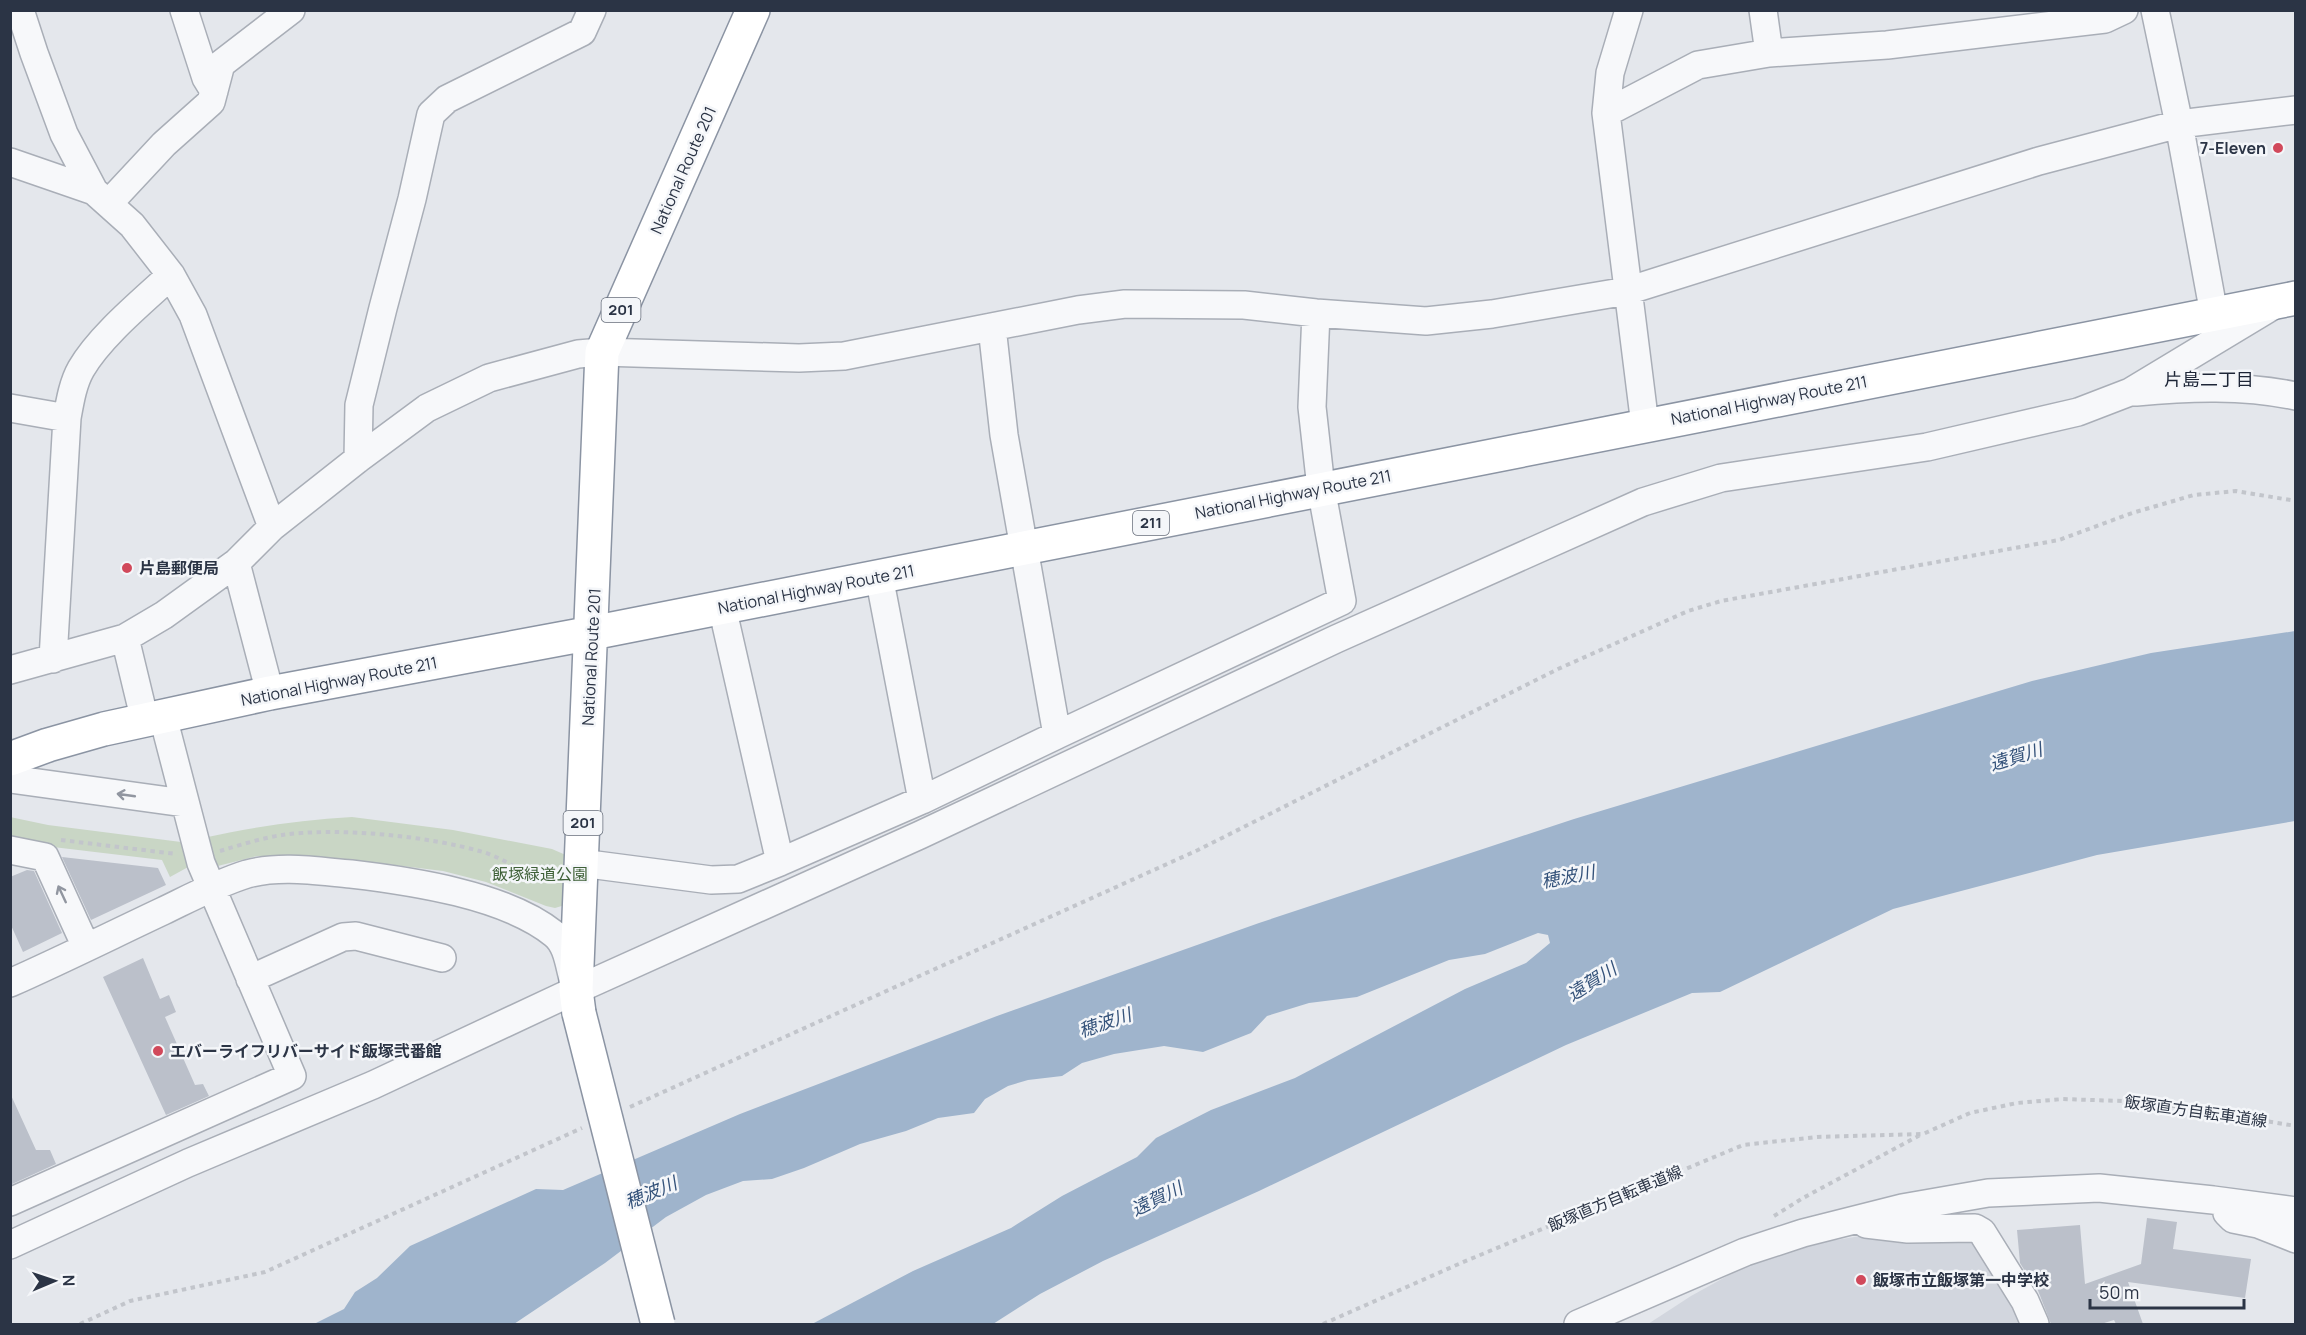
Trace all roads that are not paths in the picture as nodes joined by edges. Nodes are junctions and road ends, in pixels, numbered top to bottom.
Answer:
1 (20, 10) edge
2 (184, 10) edge
3 (291, 10) edge
4 (592, 10) edge
5 (753, 10) edge
6 (1629, 10) edge
7 (1762, 10) edge
8 (2124, 10) edge
9 (2159, 11) edge
10 (1769, 53) junction
11 (214, 91) junction
12 (2295, 110) edge
13 (1605, 113) junction
14 (2179, 124) junction
15 (10, 162) edge
16 (101, 197) junction
17 (171, 274) junction
18 (1627, 291) junction
19 (2289, 299) edge
20 (1316, 313) junction
21 (2214, 314) junction
22 (992, 327) junction
23 (602, 352) junction
24 (2130, 392) junction
25 (2295, 396) edge
26 (10, 408) edge
27 (67, 418) junction
28 (1645, 425) junction
29 (358, 459) junction
30 (1321, 488) junction
31 (272, 527) junction
32 (1023, 549) junction
33 (236, 562) junction
34 (879, 576) junction
35 (722, 607) junction
36 (592, 633) junction
37 (125, 638) junction
38 (53, 659) junction
39 (10, 670) edge
40 (270, 693) junction
41 (154, 719) junction
42 (1058, 735) junction
43 (10, 759) edge
44 (10, 779) edge
45 (922, 800) junction
46 (184, 803) junction
47 (10, 850) edge
48 (780, 862) junction
49 (581, 863) junction
50 (211, 888) junction
51 (86, 947) junction
52 (442, 958) dead end
53 (250, 979) junction
54 (10, 983) edge
55 (578, 1001) junction
56 (59, 1181) junction
57 (2213, 1200) junction
58 (10, 1202) edge
59 (2295, 1211) edge
60 (10, 1217) edge
61 (1846, 1222) junction
62 (2295, 1239) edge
63 (10, 1245) edge
64 (658, 1324) edge
65 (1578, 1324) edge
66 (2035, 1324) edge

1 - 16 street
2 - 11 street
3 - 11 street
4 - 29 street
5 - 23 highway, National Route 201 / 201
6 - 13 street
7 - 10 street
8 - 10 street
9 - 14 street
10 - 13 street
11 - 16 street
12 - 14 street
13 - 18 street
14 - 18 street
14 - 21 street
15 - 16 street
16 - 17 street
17 - 27 street
17 - 31 street
18 - 20 street
18 - 28 street
19 - 21 highway, National Highway Route 211 / 211
19 - 24 street
20 - 22 street
20 - 30 street
21 - 28 highway, National Highway Route 211 / 211
22 - 23 street
22 - 32 street
23 - 29 street
23 - 36 highway, National Route 201 / 201
24 - 25 street
24 - 55 street
26 - 27 street
27 - 38 street
28 - 30 highway, National Highway Route 211 / 211
29 - 31 street
30 - 32 highway, National Highway Route 211 / 211
30 - 42 street
31 - 33 street
32 - 34 highway, National Highway Route 211 / 211
32 - 42 street
33 - 37 street
33 - 40 street
34 - 35 highway, National Highway Route 211 / 211
34 - 45 street
35 - 36 highway, National Highway Route 211 / 211
35 - 48 street
36 - 40 highway, National Highway Route 211 / 211
36 - 49 highway, National Route 201 / 201
37 - 38 street
37 - 41 street
38 - 39 street
40 - 41 highway, National Highway Route 211 / 211
41 - 43 highway, National Highway Route 211 / 211
41 - 46 street
42 - 45 street
46 -> 44 street
45 - 48 street
46 - 50 street
51 -> 47 street
48 - 49 street
49 - 55 highway, National Route 201 / 201
50 - 51 street
50 - 53 street
50 - 55 street
51 - 54 street
52 - 53 street
53 - 56 street
55 - 63 street
55 - 64 highway, National Route 201 / 201, bridge
56 - 58 street
56 - 60 street
57 - 59 street
57 - 61 street
57 - 62 street
61 - 65 street
61 - 66 street

